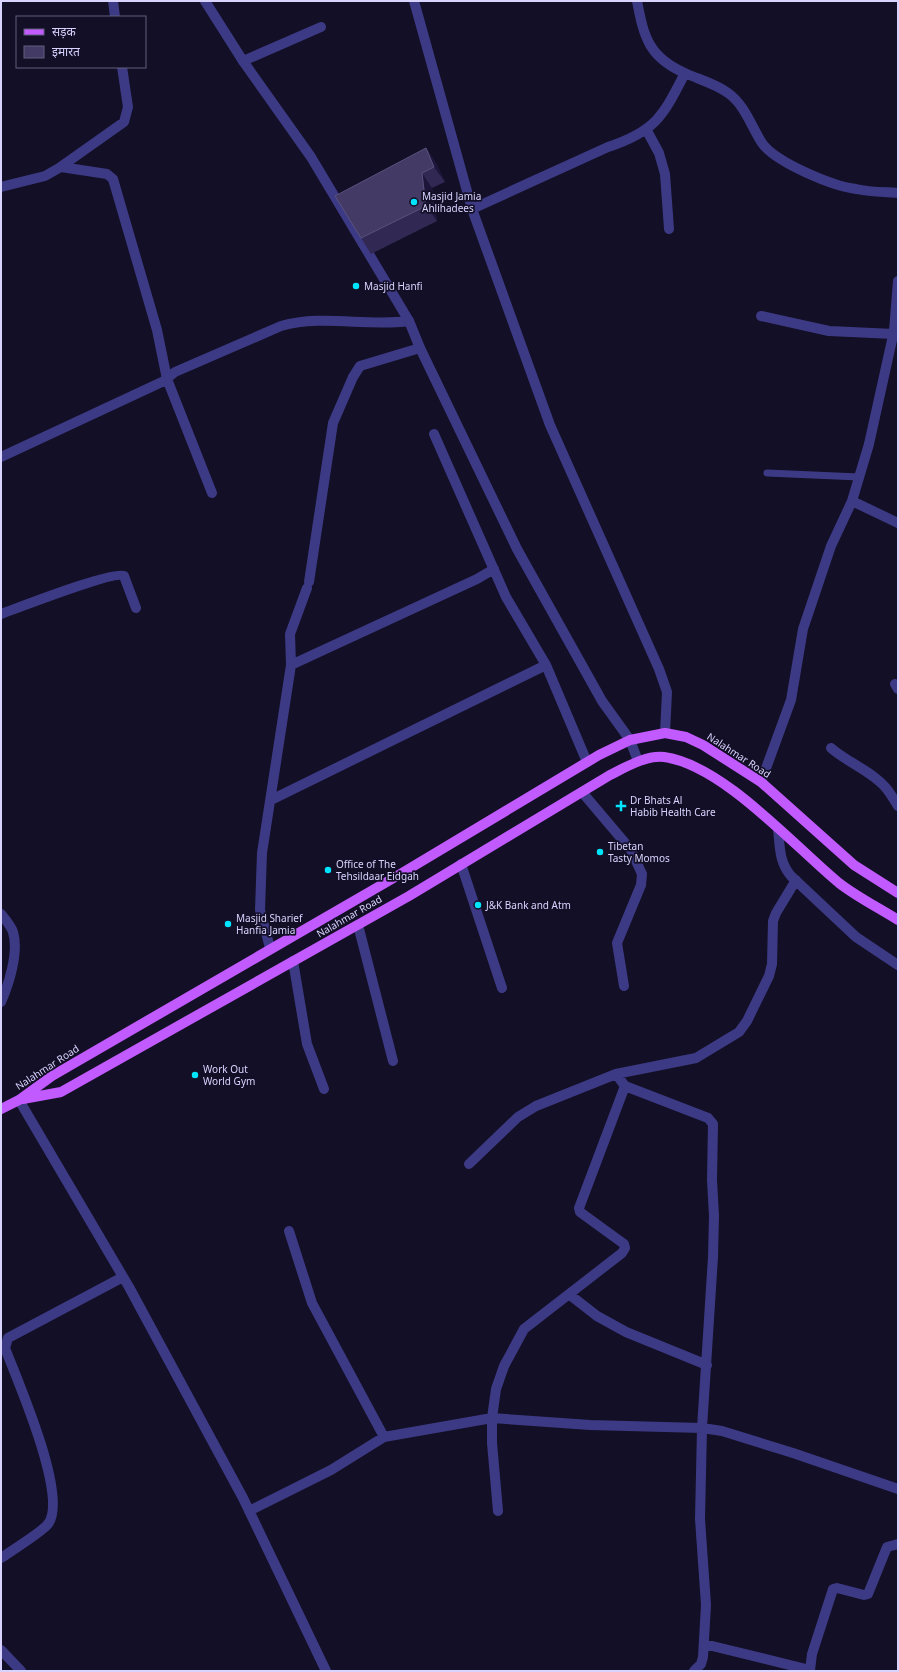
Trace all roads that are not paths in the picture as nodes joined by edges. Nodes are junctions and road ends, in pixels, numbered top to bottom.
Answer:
1 (113, 1) edge
2 (205, 1) edge
3 (414, 1) edge
4 (637, 1) edge
5 (115, 16) edge
6 (321, 27) dead end
7 (243, 61) junction
8 (122, 68) edge
9 (685, 73) junction
10 (646, 129) junction
11 (61, 167) junction
12 (1, 187) edge
13 (898, 193) edge
14 (472, 209) junction
15 (669, 229) dead end
16 (898, 281) edge
17 (761, 316) dead end
18 (409, 321) junction
19 (894, 334) junction
20 (420, 348) junction
21 (167, 379) junction
22 (434, 434) dead end
23 (1, 457) edge
24 (767, 473) dead end
25 (859, 477) junction
26 (212, 493) dead end
27 (852, 501) junction
28 (898, 523) edge
29 (494, 569) junction
30 (136, 608) dead end
31 (1, 614) edge
32 (291, 665) junction
33 (546, 665) junction
34 (665, 733) junction
35 (630, 740) junction
36 (831, 748) dead end
37 (638, 761) junction
38 (587, 762) junction
39 (761, 782) junction
40 (582, 792) junction
41 (271, 800) junction
42 (898, 806) edge
43 (778, 829) junction
44 (461, 864) junction
45 (796, 880) junction
46 (898, 893) edge
47 (1, 914) edge
48 (898, 920) edge
49 (358, 925) junction
50 (270, 948) junction
51 (293, 961) junction
52 (898, 965) edge
53 (624, 986) dead end
54 (502, 988) dead end
55 (1, 1002) edge
56 (393, 1061) dead end
57 (616, 1074) junction
58 (625, 1086) junction
59 (324, 1089) dead end
60 (19, 1100) junction
61 (1, 1109) edge
62 (469, 1164) dead end
63 (289, 1231) dead end
64 (123, 1277) junction
65 (570, 1295) junction
66 (707, 1365) junction
67 (492, 1418) junction
68 (702, 1428) junction
69 (384, 1437) junction
70 (898, 1489) edge
71 (249, 1511) junction
72 (498, 1511) dead end
73 (898, 1544) edge
74 (1, 1558) edge
75 (704, 1644) junction
76 (1, 1650) edge
77 (810, 1670) edge
78 (21, 1671) edge
79 (326, 1671) edge
80 (694, 1671) edge

1 - 5 street
2 - 7 street
3 - 14 street
4 - 9 street
6 - 7 street
7 - 18 street
8 - 11 street
9 - 10 street
9 - 13 street
10 - 14 street
10 - 15 street
11 - 12 street
11 - 21 street
14 - 34 street
16 - 19 street
17 - 19 street
18 - 20 street
18 - 21 street
19 - 25 street
20 - 32 street
20 - 35 street
21 - 23 street
21 - 26 street
22 - 29 street
24 - 25 lane
25 - 27 street
27 - 28 street
27 - 39 street
29 - 32 street
29 - 33 street
30 - 31 street
32 - 41 street
33 - 38 street
33 - 41 street
34 - 35 main road, Nalahmar Road
34 - 39 main road, Nalahmar Road
35 - 37 street
35 - 38 main road, Nalahmar Road
36 - 42 street
37 - 40 main road, Nalahmar Road
37 - 43 main road, Nalahmar Road
38 - 50 main road, Nalahmar Road
39 - 46 main road, Nalahmar Road
40 - 44 main road, Nalahmar Road
40 - 53 street
41 - 50 street
43 - 45 street
43 - 48 main road, Nalahmar Road
44 - 49 main road, Nalahmar Road
44 - 54 street
45 - 52 street
45 - 57 street
47 - 55 street
49 - 51 main road, Nalahmar Road
49 - 56 street
50 - 60 main road, Nalahmar Road
51 - 59 street
51 - 60 main road, Nalahmar Road
57 - 58 street
57 - 62 street
58 - 65 street
58 - 66 street
60 - 61 main road
60 - 64 street
63 - 69 street
64 - 71 street
64 - 74 street
65 - 66 street
65 - 67 street
66 - 68 street
67 - 68 street
67 - 69 street
67 - 72 street
68 - 70 street
68 - 75 street
69 - 71 street
71 - 79 street
73 - 77 street
75 - 77 street
75 - 80 street
76 - 78 street

